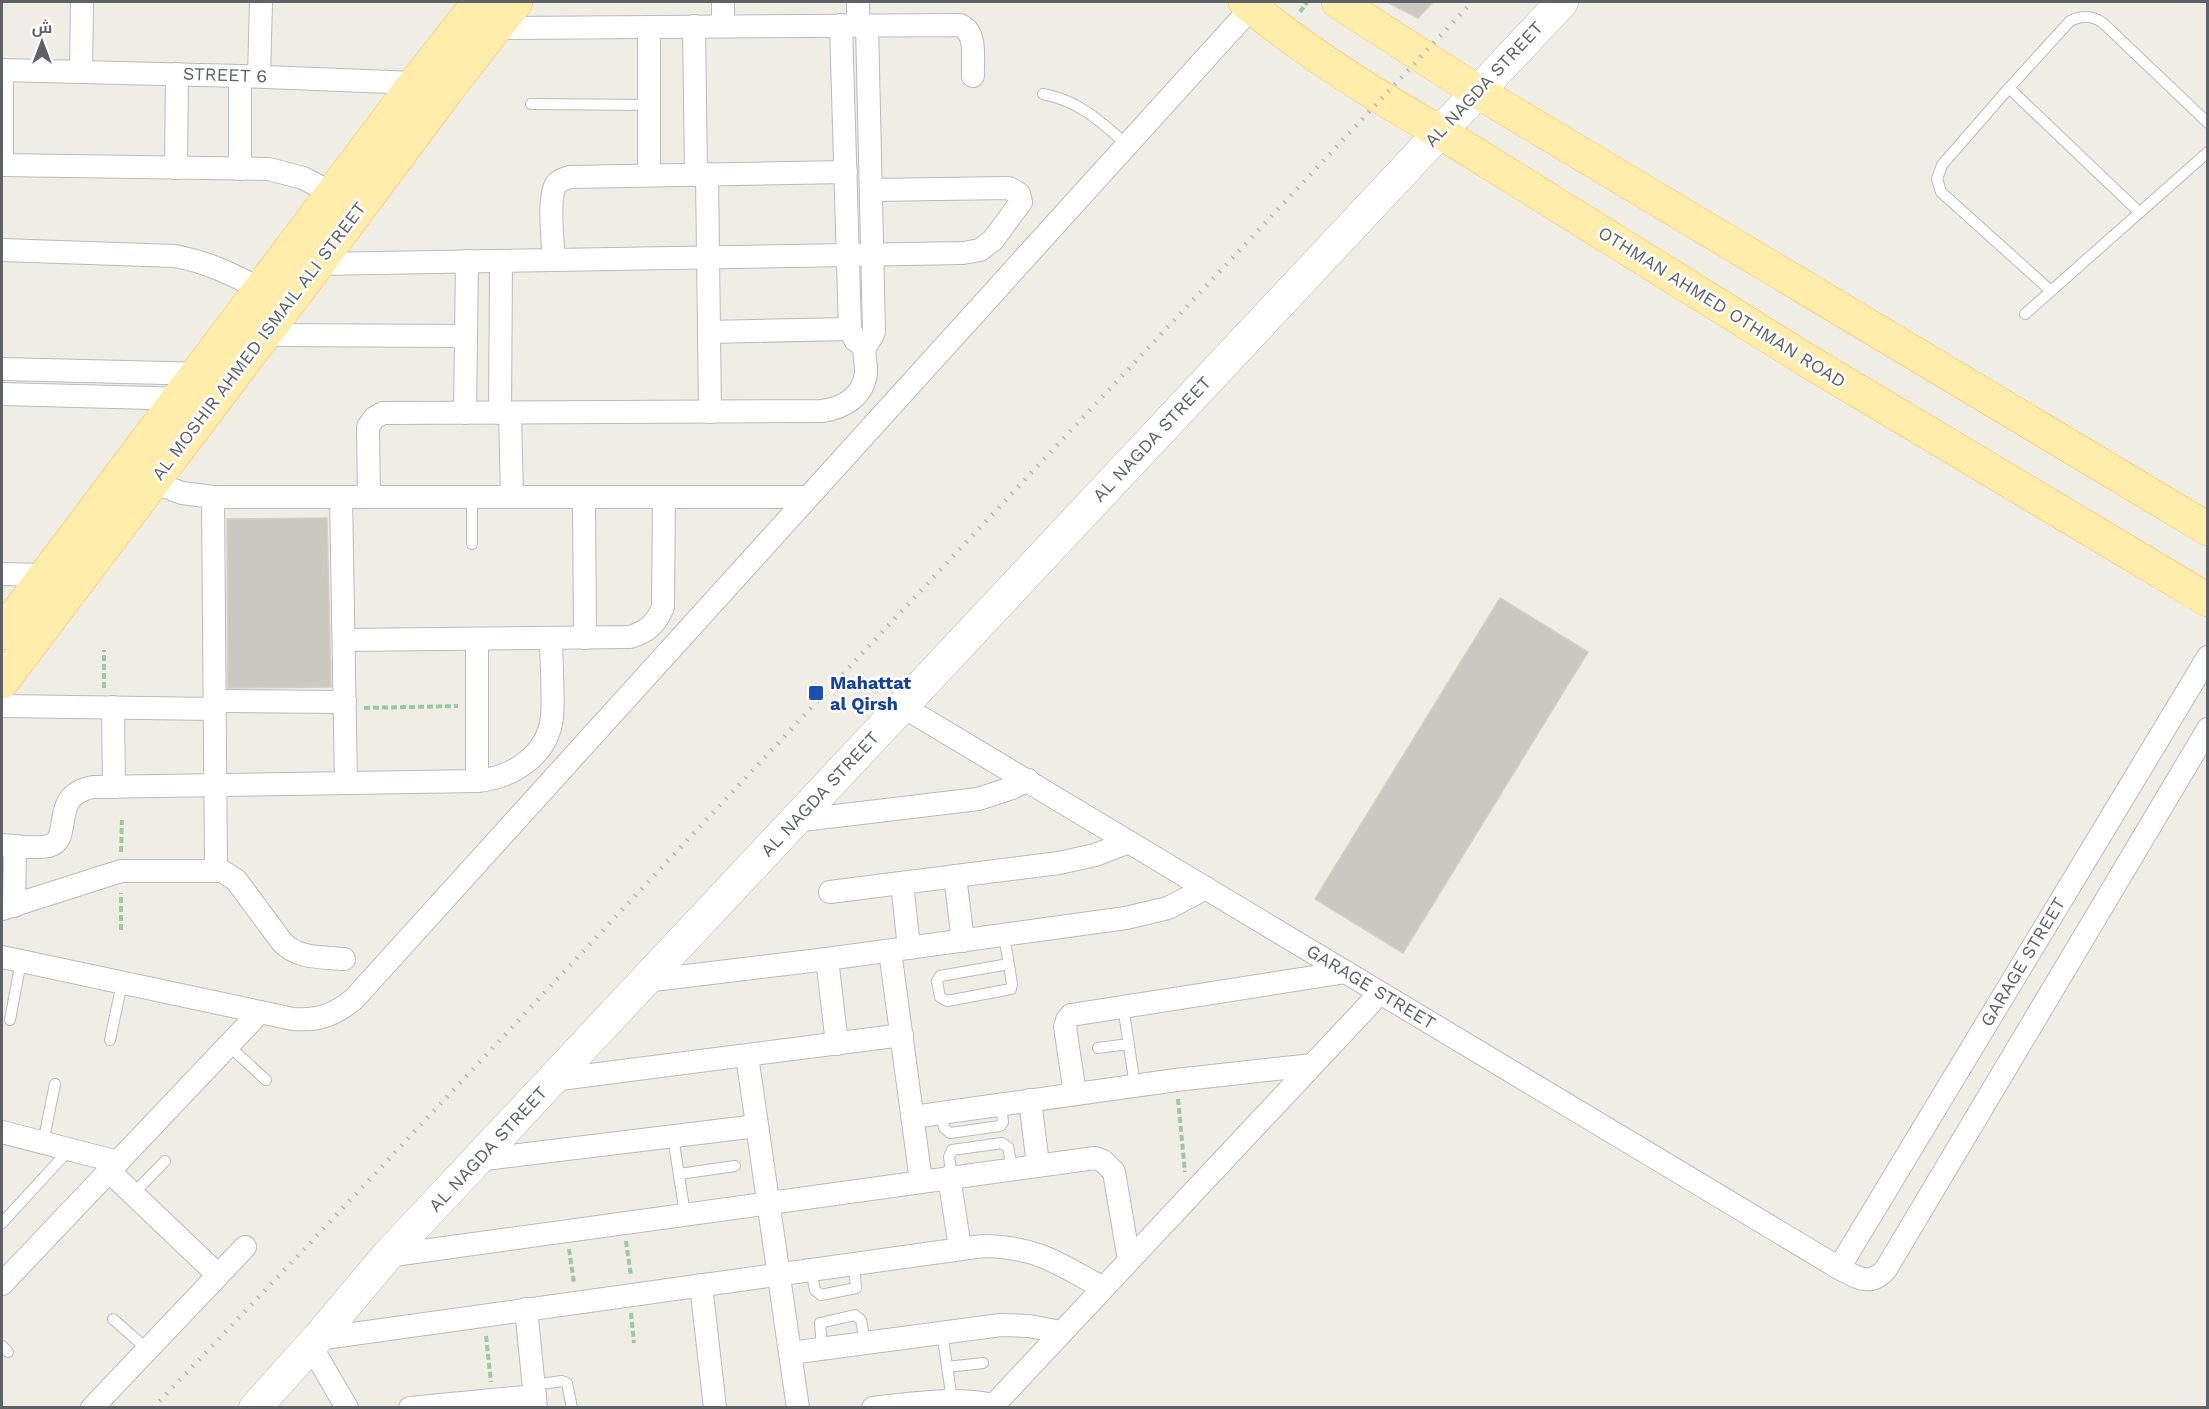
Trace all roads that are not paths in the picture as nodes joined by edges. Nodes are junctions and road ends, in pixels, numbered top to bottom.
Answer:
1 (82, 2) edge
2 (261, 2) edge
3 (516, 2) edge
4 (723, 2) edge
5 (858, 2) edge
6 (1338, 2) edge
7 (1562, 2) edge
8 (1259, 8) edge
9 (487, 15) edge
10 (855, 25) junction
11 (694, 26) junction
12 (723, 26) junction
13 (649, 27) junction
14 (2, 70) edge
15 (81, 72) junction
16 (177, 74) junction
17 (973, 75) dead end
18 (250, 76) junction
19 (415, 83) junction
20 (2008, 88) junction
21 (448, 89) junction
22 (1478, 92) junction
23 (1043, 94) dead end
24 (531, 104) dead end
25 (649, 105) junction
26 (2208, 123) edge
27 (1440, 132) junction
28 (1126, 144) junction
29 (2208, 152) edge
30 (2, 163) edge
31 (176, 168) junction
32 (240, 169) junction
33 (846, 172) junction
34 (701, 175) junction
35 (649, 176) junction
36 (871, 190) junction
37 (332, 193) junction
38 (2139, 212) junction
39 (993, 240) junction
40 (2, 250) edge
41 (848, 255) junction
42 (872, 255) junction
43 (708, 257) junction
44 (554, 260) junction
45 (466, 261) junction
46 (501, 261) junction
47 (1019, 262) junction
48 (318, 264) junction
49 (260, 289) junction
50 (2051, 291) junction
51 (2025, 314) dead end
52 (850, 329) junction
53 (709, 332) junction
54 (264, 335) junction
55 (466, 336) junction
56 (865, 347) junction
57 (2, 369) edge
58 (232, 377) junction
59 (188, 385) junction
60 (2, 394) edge
61 (213, 403) junction
62 (505, 412) junction
63 (710, 412) junction
64 (465, 413) junction
65 (152, 482) junction
66 (213, 497) junction
67 (341, 497) junction
68 (369, 497) junction
69 (472, 497) junction
70 (512, 497) junction
71 (584, 497) junction
72 (664, 497) junction
73 (807, 498) junction
74 (2208, 530) edge
75 (472, 544) dead end
76 (2, 574) edge
77 (45, 575) junction
78 (2208, 600) edge
79 (2, 633) edge
80 (551, 638) junction
81 (585, 638) junction
82 (477, 639) junction
83 (344, 640) junction
84 (2208, 657) edge
85 (2, 682) edge
86 (2, 705) edge
87 (214, 705) junction
88 (345, 705) junction
89 (902, 706) junction
90 (108, 707) junction
91 (2208, 729) edge
92 (1028, 780) junction
93 (477, 781) junction
94 (346, 783) junction
95 (215, 785) junction
96 (114, 787) junction
97 (794, 821) junction
98 (1129, 842) junction
99 (8, 845) edge
100 (216, 870) junction
101 (2078, 870) junction
102 (955, 876) junction
103 (902, 883) junction
104 (1206, 888) junction
105 (2112, 890) junction
106 (830, 892) dead end
107 (8, 908) edge
108 (1004, 935) junction
109 (963, 941) junction
110 (900, 950) junction
111 (11, 959) edge
112 (344, 959) dead end
113 (827, 959) junction
114 (1009, 964) junction
115 (1346, 972) junction
116 (645, 981) junction
117 (122, 982) junction
118 (1380, 993) junction
119 (1123, 1005) junction
120 (260, 1012) junction
121 (10, 1020) dead end
122 (902, 1035) junction
123 (110, 1040) dead end
124 (837, 1044) junction
125 (1129, 1044) junction
126 (228, 1045) junction
127 (1098, 1048) dead end
128 (747, 1056) junction
129 (1312, 1065) junction
130 (266, 1080) dead end
131 (552, 1080) junction
132 (55, 1084) dead end
133 (1135, 1086) junction
134 (1075, 1094) junction
135 (1030, 1100) junction
136 (913, 1117) junction
137 (757, 1126) junction
138 (2, 1132) edge
139 (673, 1137) junction
140 (43, 1143) junction
141 (70, 1149) junction
142 (477, 1160) junction
143 (165, 1161) dead end
144 (1038, 1165) junction
145 (113, 1166) junction
146 (735, 1166) dead end
147 (679, 1174) junction
148 (951, 1177) junction
149 (921, 1181) junction
150 (133, 1194) junction
151 (768, 1203) junction
152 (685, 1214) junction
153 (2, 1223) edge
154 (245, 1247) dead end
155 (960, 1248) junction
156 (387, 1256) junction
157 (1129, 1260) junction
158 (1839, 1268) junction
159 (218, 1275) junction
160 (778, 1275) junction
161 (2, 1284) edge
162 (701, 1285) junction
163 (1103, 1288) junction
164 (526, 1309) junction
165 (113, 1319) dead end
166 (942, 1332) junction
167 (1061, 1332) junction
168 (314, 1342) junction
169 (147, 1349) junction
170 (790, 1353) junction
171 (983, 1363) dead end
172 (947, 1367) junction
173 (535, 1396) edge
174 (952, 1400) junction
175 (992, 1406) edge
176 (92, 1407) edge
177 (255, 1407) edge
178 (347, 1407) edge
179 (410, 1407) edge
180 (572, 1407) edge
181 (716, 1407) edge
182 (798, 1407) edge
183 (873, 1407) edge

1 - 15 street
2 - 18 street
3 - 9 main road, AL MOSHIR AHMED ISMAIL ALI STREET
4 - 12 street
5 - 10 street
6 - 22 main road
7 - 22 street, AL NAGDA STREET
8 - 27 main road, OTHMAN AHMED OTHMAN ROAD
8 - 28 street
9 - 13 street
9 - 19 main road, AL MOSHIR AHMED ISMAIL ALI STREET
9 - 21 main road, AL MOSHIR AHMED ISMAIL ALI STREET
10 - 12 street
10 - 17 street
10 - 33 street
10 - 36 street
11 - 12 street
11 - 13 street
11 - 34 street
13 - 25 street
14 - 15 street, STREET 6
14 - 30 street
15 - 16 street, STREET 6
16 - 18 street, STREET 6
16 - 31 street
18 - 19 street, STREET 6
18 - 32 street
19 - 21 street, STREET 6
19 - 37 main road, AL MOSHIR AHMED ISMAIL ALI STREET
20 - 26 lane
20 - 38 lane
20 - 50 lane
21 - 48 main road, AL MOSHIR AHMED ISMAIL ALI STREET
22 - 27 street, AL NAGDA STREET
22 - 74 main road
23 - 28 lane
24 - 25 lane
25 - 35 street
27 - 78 main road, OTHMAN AHMED OTHMAN ROAD
27 - 89 street, AL NAGDA STREET
28 - 47 street
29 - 38 lane
30 - 31 street
31 - 32 street
32 - 37 street
33 - 34 street
33 - 41 street
34 - 35 street
34 - 43 street
35 - 44 street
36 - 39 street
36 - 42 street
37 - 49 main road, AL MOSHIR AHMED ISMAIL ALI STREET
38 - 50 lane
39 - 42 street
39 - 47 street
40 - 49 street
41 - 42 street
41 - 43 street
41 - 52 street
42 - 56 street
43 - 44 street
43 - 53 street
44 - 46 street
45 - 46 street
45 - 48 street
45 - 55 street
46 - 62 street
47 - 73 street
48 - 54 main road, AL MOSHIR AHMED ISMAIL ALI STREET
49 - 59 main road, AL MOSHIR AHMED ISMAIL ALI STREET
50 - 51 lane
52 - 53 street
52 - 56 street
53 - 63 street
54 - 55 street
54 - 58 main road, AL MOSHIR AHMED ISMAIL ALI STREET
55 - 64 street
56 - 63 street
57 - 59 street
58 - 59 street
58 - 61 main road, AL MOSHIR AHMED ISMAIL ALI STREET
59 - 60 street
59 - 61 street
59 - 77 main road, AL MOSHIR AHMED ISMAIL ALI STREET
61 - 65 main road, AL MOSHIR AHMED ISMAIL ALI STREET
62 - 63 street
62 - 64 street
62 - 70 street
64 - 68 street
65 - 66 street
65 - 85 main road, AL MOSHIR AHMED ISMAIL ALI STREET
66 - 67 street
66 - 87 street
67 - 68 street
67 - 83 street
68 - 69 street
69 - 70 street
69 - 75 lane
70 - 71 street
71 - 72 street
71 - 81 street
72 - 73 street
72 - 81 street
73 - 120 street
76 - 77 street
77 - 79 main road, AL MOSHIR AHMED ISMAIL ALI STREET
80 - 81 street
80 - 82 street
80 - 93 street
82 - 83 street
82 - 93 street
83 - 88 street
84 - 101 street, GARAGE STREET
86 - 90 street
87 - 88 street
87 - 90 street
87 - 95 street
88 - 94 street
89 - 92 street, GARAGE STREET
89 - 97 street, AL NAGDA STREET
90 - 96 street
91 - 105 street, GARAGE STREET
92 - 97 street
92 - 98 street, GARAGE STREET
93 - 94 street
94 - 95 street
95 - 96 street
95 - 100 street
96 - 99 street
97 - 116 street, AL NAGDA STREET
98 - 102 street
98 - 104 street, GARAGE STREET
99 - 107 street
100 - 107 street
100 - 112 street
101 - 105 street
101 - 158 street, GARAGE STREET
102 - 103 street
102 - 109 street
103 - 106 street
103 - 110 street
104 - 108 street
104 - 115 street, GARAGE STREET
105 - 158 street, GARAGE STREET
108 - 109 street
108 - 114 lane
109 - 110 street
110 - 113 street
110 - 122 street
111 - 117 street
111 - 121 lane
113 - 116 street
113 - 124 street
114 - 114 lane
115 - 118 street, GARAGE STREET
115 - 119 street
116 - 131 street, AL NAGDA STREET
117 - 120 street
117 - 123 lane
118 - 129 street
118 - 158 street, GARAGE STREET
119 - 125 lane
119 - 134 street
120 - 126 street
122 - 124 street
122 - 136 street
124 - 128 street
125 - 127 lane
125 - 133 lane
126 - 130 lane
126 - 145 street
128 - 131 street
128 - 137 street
129 - 133 street
129 - 157 street
131 - 142 street, AL NAGDA STREET
132 - 140 lane
133 - 134 street
134 - 135 street
135 - 136 street
135 - 144 street
136 - 149 street
137 - 139 street
137 - 151 street
138 - 140 street
139 - 142 street
139 - 147 lane
140 - 141 street
141 - 145 street
141 - 153 lane
142 - 156 street, AL NAGDA STREET
143 - 150 lane
144 - 148 street
144 - 157 street
145 - 150 street
145 - 161 street
146 - 147 lane
147 - 152 lane
148 - 149 street
148 - 155 street
149 - 151 street
150 - 159 street
151 - 152 street
151 - 160 street
152 - 156 street
154 - 159 street
155 - 160 street
155 - 163 street
156 - 168 street, AL NAGDA STREET
157 - 163 street
159 - 169 street
160 - 162 street
160 - 170 street
162 - 164 street
162 - 181 street
163 - 167 street
164 - 168 street
164 - 173 street
165 - 169 lane
166 - 167 street
166 - 170 street
166 - 172 lane
167 - 175 street
168 - 177 street, AL NAGDA STREET
168 - 178 street
169 - 176 street
170 - 182 street
171 - 172 lane
172 - 174 lane
173 - 179 street
173 - 180 lane
174 - 175 street
174 - 183 street

